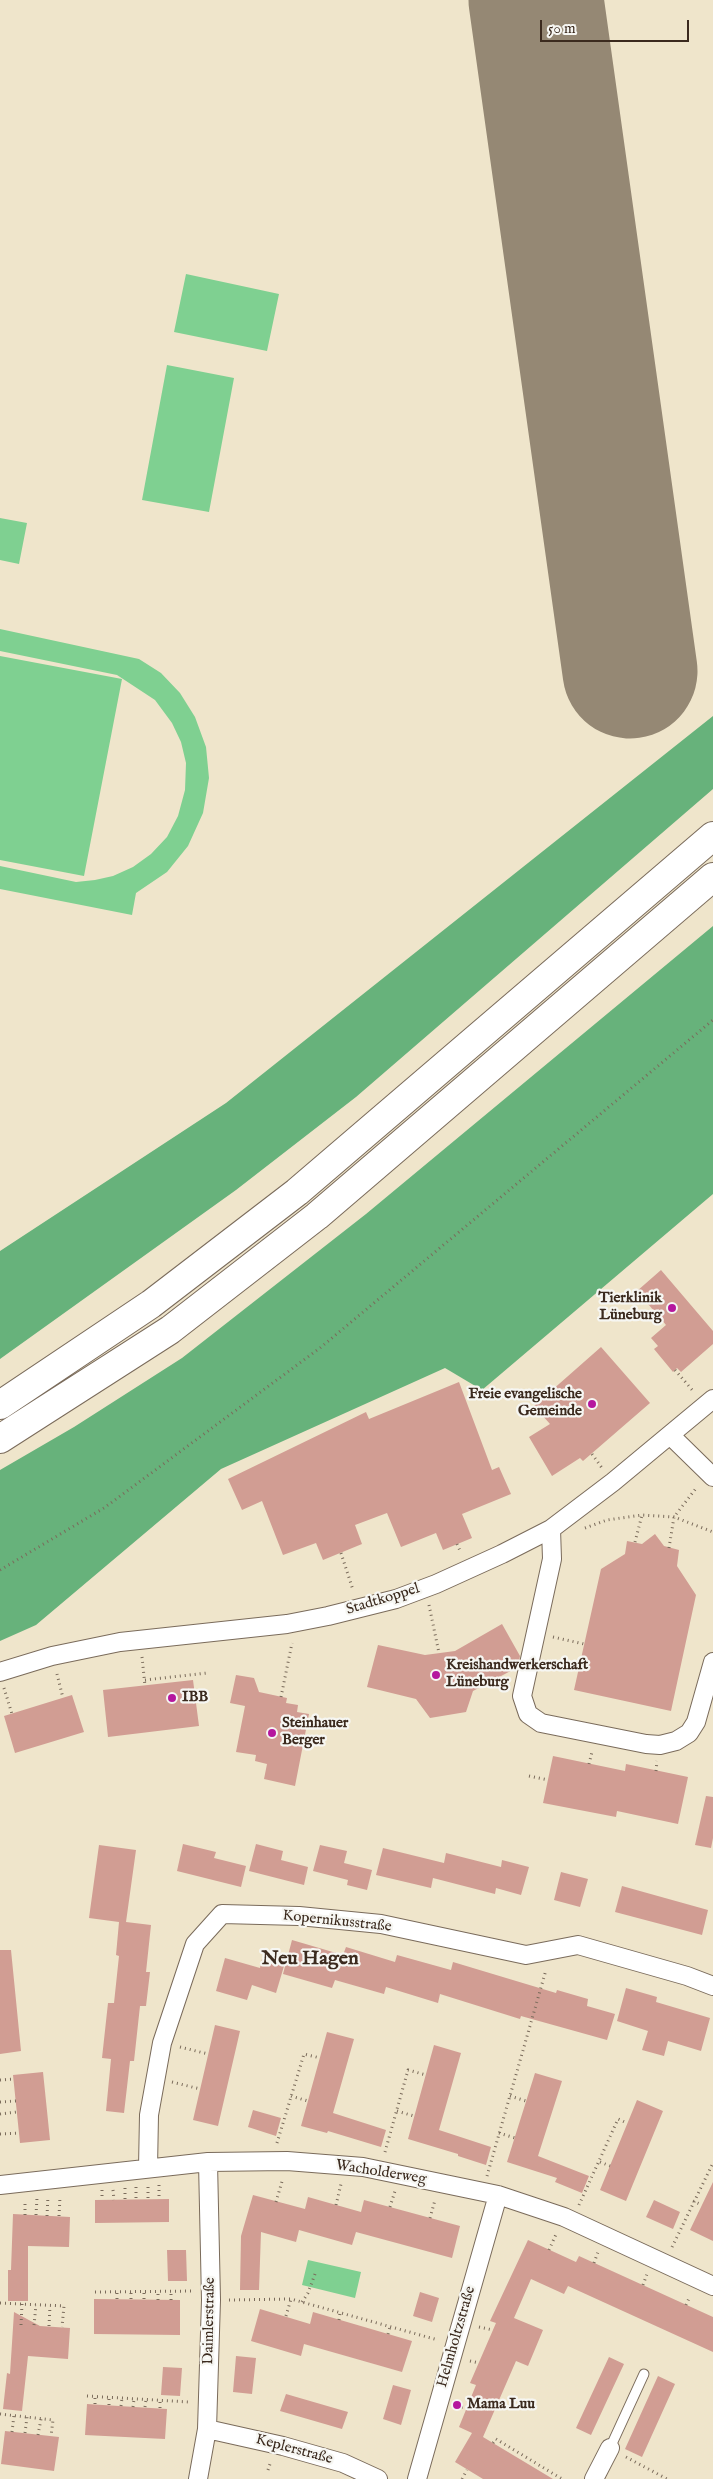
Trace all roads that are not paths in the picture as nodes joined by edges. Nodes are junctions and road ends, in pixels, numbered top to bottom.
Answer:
1 (713, 836) edge
2 (713, 877) edge
3 (709, 1402) edge
4 (0, 1405) edge
5 (670, 1435) junction
6 (0, 1439) edge
7 (711, 1474) edge
8 (551, 1529) junction
9 (713, 1662) edge
10 (0, 1671) edge
11 (713, 1986) edge
12 (208, 2162) junction
13 (148, 2168) junction
14 (0, 2185) edge
15 (490, 2194) junction
16 (713, 2286) edge
17 (644, 2374) dead end
18 (207, 2430) junction
19 (610, 2448) joint
20 (198, 2479) edge
21 (378, 2479) edge
22 (417, 2479) edge
23 (594, 2479) edge

1 - 4 highway
2 - 6 highway
3 - 5 street, Stadtkoppel
5 - 7 street
5 - 8 street, Stadtkoppel
8 - 9 street
8 - 10 street, Stadtkoppel
11 - 13 street, Kopernikusstraße
12 - 13 street, Wacholderweg
12 - 15 street, Wacholderweg
12 - 18 street, Daimlerstraße
13 - 14 street, Wacholderweg
15 - 16 street, Wacholderweg
15 - 22 street, Helmholtzstraße
17 - 19 lane
18 - 20 street, Daimlerstraße
18 - 21 street, Keplerstraße
19 - 23 street

